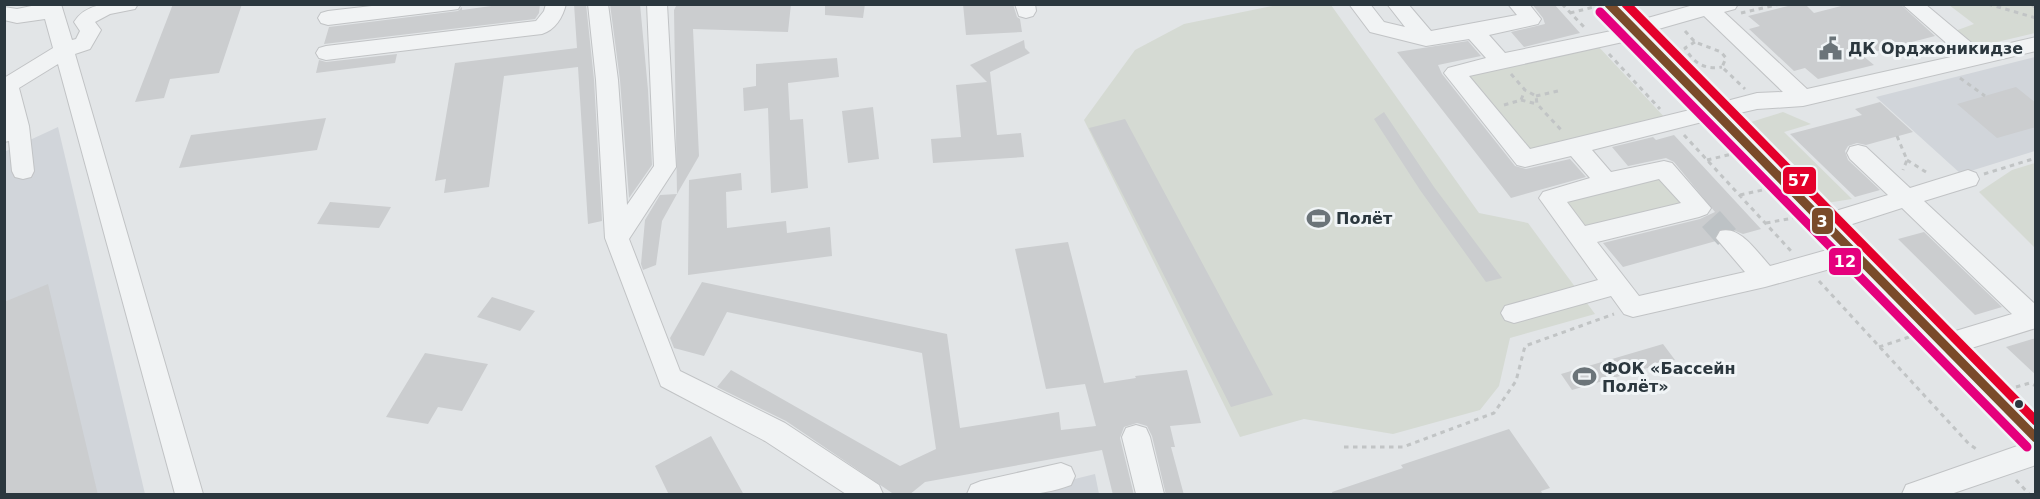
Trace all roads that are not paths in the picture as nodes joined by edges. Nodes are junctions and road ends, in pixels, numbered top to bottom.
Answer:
1 (128, 4) edge
2 (451, 4) edge
3 (555, 4) edge
4 (598, 4) edge
5 (657, 4) edge
6 (1359, 4) edge
7 (1397, 4) edge
8 (1518, 4) edge
9 (1912, 4) edge
10 (1603, 5) edge
11 (52, 8) edge
12 (1719, 10) edge
13 (6, 15) edge
14 (328, 18) dead end
15 (1474, 30) junction
16 (1634, 30) junction
17 (1426, 39) junction
18 (2036, 44) edge
19 (65, 50) junction
20 (326, 53) dead end
21 (1977, 58) junction
22 (1500, 61) junction
23 (6, 86) edge
24 (1803, 98) junction
25 (1715, 113) junction
26 (11, 130) edge
27 (1575, 146) junction
28 (1858, 153) dead end
29 (22, 171) dead end
30 (1968, 178) road end
31 (1606, 182) junction
32 (1901, 193) junction
33 (1824, 224) junction
34 (1580, 237) junction
35 (617, 238) junction
36 (1728, 238) tunnel mouth
37 (1852, 253) junction
38 (1765, 277) junction
39 (1615, 285) junction
40 (1514, 313) dead end
41 (2034, 319) edge
42 (1943, 346) junction
43 (1136, 437) dead end
44 (2036, 439) edge
45 (2036, 452) edge
46 (1061, 476) dead end
47 (189, 495) edge
48 (869, 495) edge
49 (981, 495) edge
50 (1150, 495) edge
51 (1916, 495) edge

1 - 19 street
2 - 14 street
3 - 20 street
4 - 35 street
5 - 35 street
6 - 17 street
7 - 17 street
8 - 15 street
9 - 21 street
10 - 16 street
11 - 13 street
11 - 19 street
12 - 16 street
12 - 24 street
15 - 17 street
15 - 22 street
16 - 22 street
16 - 25 street
18 - 21 street
19 - 23 street
19 - 47 street
21 - 24 street
22 - 27 street
23 - 26 street
24 - 25 street
25 - 27 street
25 - 33 street
26 - 29 street
27 - 31 street
28 - 32 street
30 - 32 street
31 - 34 street
31 - 34 street
32 - 33 street
32 - 41 street
33 - 37 street
34 - 39 street
35 - 48 street
36 - 38 street
37 - 38 street
37 - 42 street
38 - 39 street
39 - 40 street
41 - 42 street
42 - 44 street
43 - 50 street
45 - 51 street
46 - 49 street

